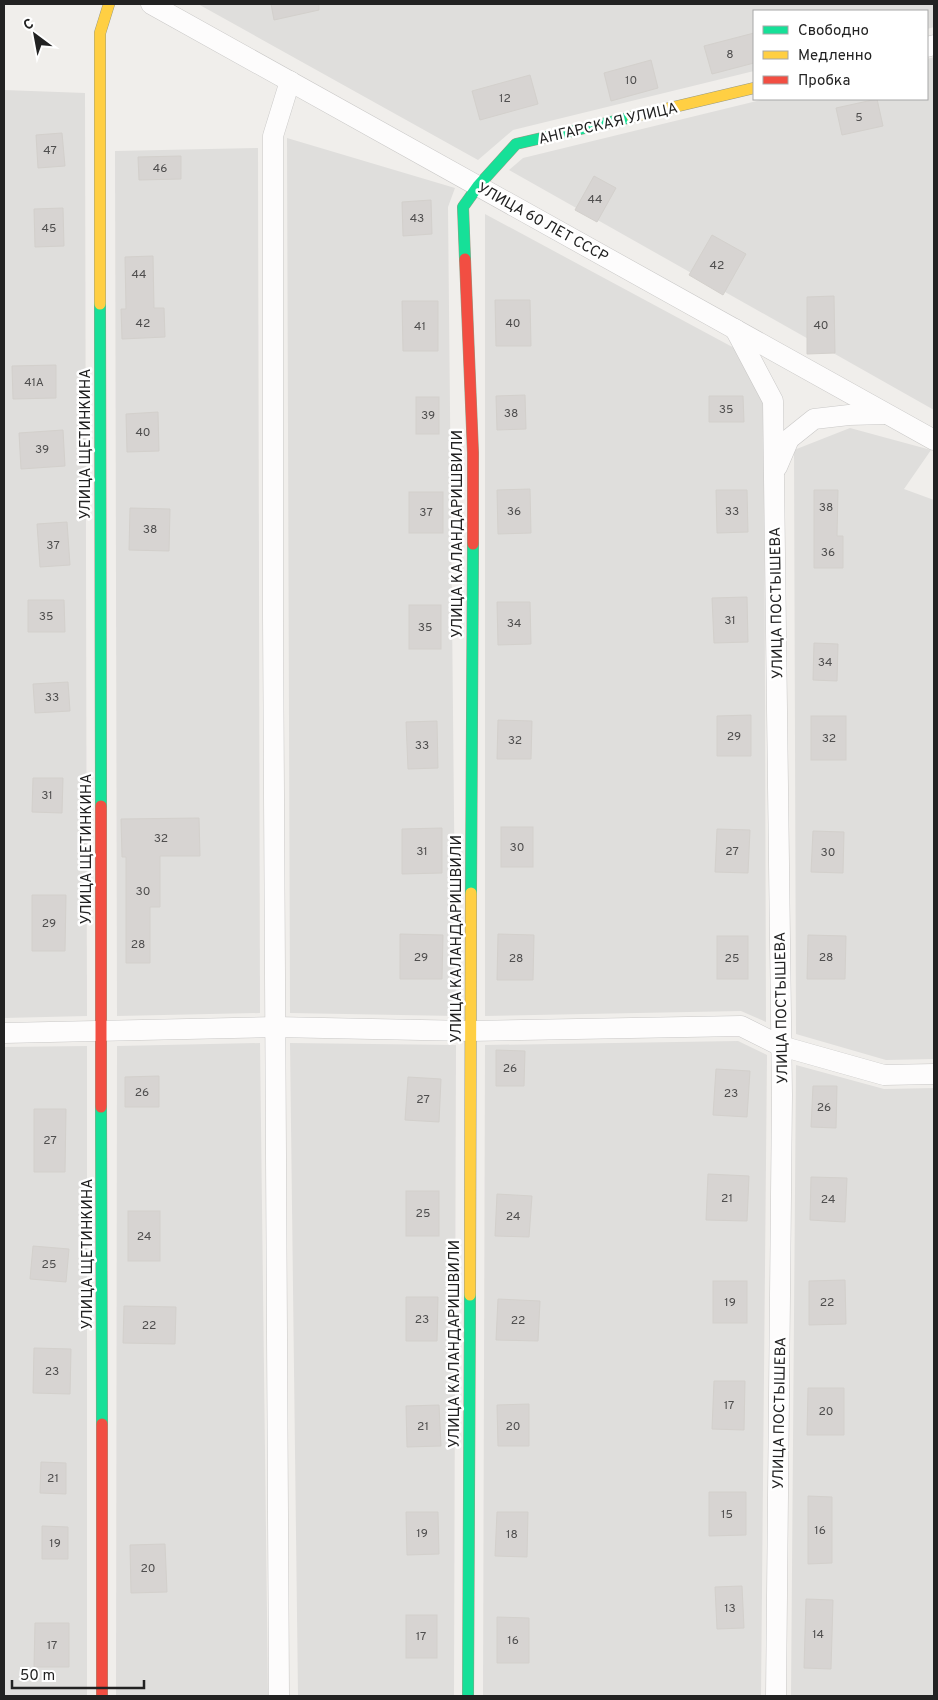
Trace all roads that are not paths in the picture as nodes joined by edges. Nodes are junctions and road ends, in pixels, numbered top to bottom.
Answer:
1 (109, 4) edge
2 (151, 4) edge
3 (290, 81) junction
4 (753, 88) edge
5 (478, 186) junction
6 (735, 329) junction
7 (887, 414) junction
8 (934, 440) edge
9 (774, 474) junction
10 (275, 1028) junction
11 (102, 1031) junction
12 (470, 1031) junction
13 (4, 1032) edge
14 (781, 1046) junction
15 (934, 1074) edge
16 (102, 1696) edge
17 (279, 1696) edge
18 (468, 1696) edge
19 (776, 1696) edge

1 - 11 street, УЛИЦА ЩЕТИНКИНА
2 - 3 street, УЛИЦА 60 ЛЕТ СССР
3 - 5 street, УЛИЦА 60 ЛЕТ СССР
3 - 10 street
4 - 5 street, АНГАРСКАЯ УЛИЦА
5 - 6 street, УЛИЦА 60 ЛЕТ СССР
5 - 12 street, УЛИЦА КАЛАНДАРИШВИЛИ
6 - 7 street, УЛИЦА 60 ЛЕТ СССР
6 - 9 street, УЛИЦА ПОСТЫШЕВА
7 - 8 street, УЛИЦА 60 ЛЕТ СССР
7 - 9 street
9 - 14 street, УЛИЦА ПОСТЫШЕВА
10 - 11 street
10 - 12 street
10 - 17 street
11 - 13 street
11 - 16 street, УЛИЦА ЩЕТИНКИНА
12 - 14 street
12 - 18 street, УЛИЦА КАЛАНДАРИШВИЛИ
14 - 15 street
14 - 19 street, УЛИЦА ПОСТЫШЕВА

